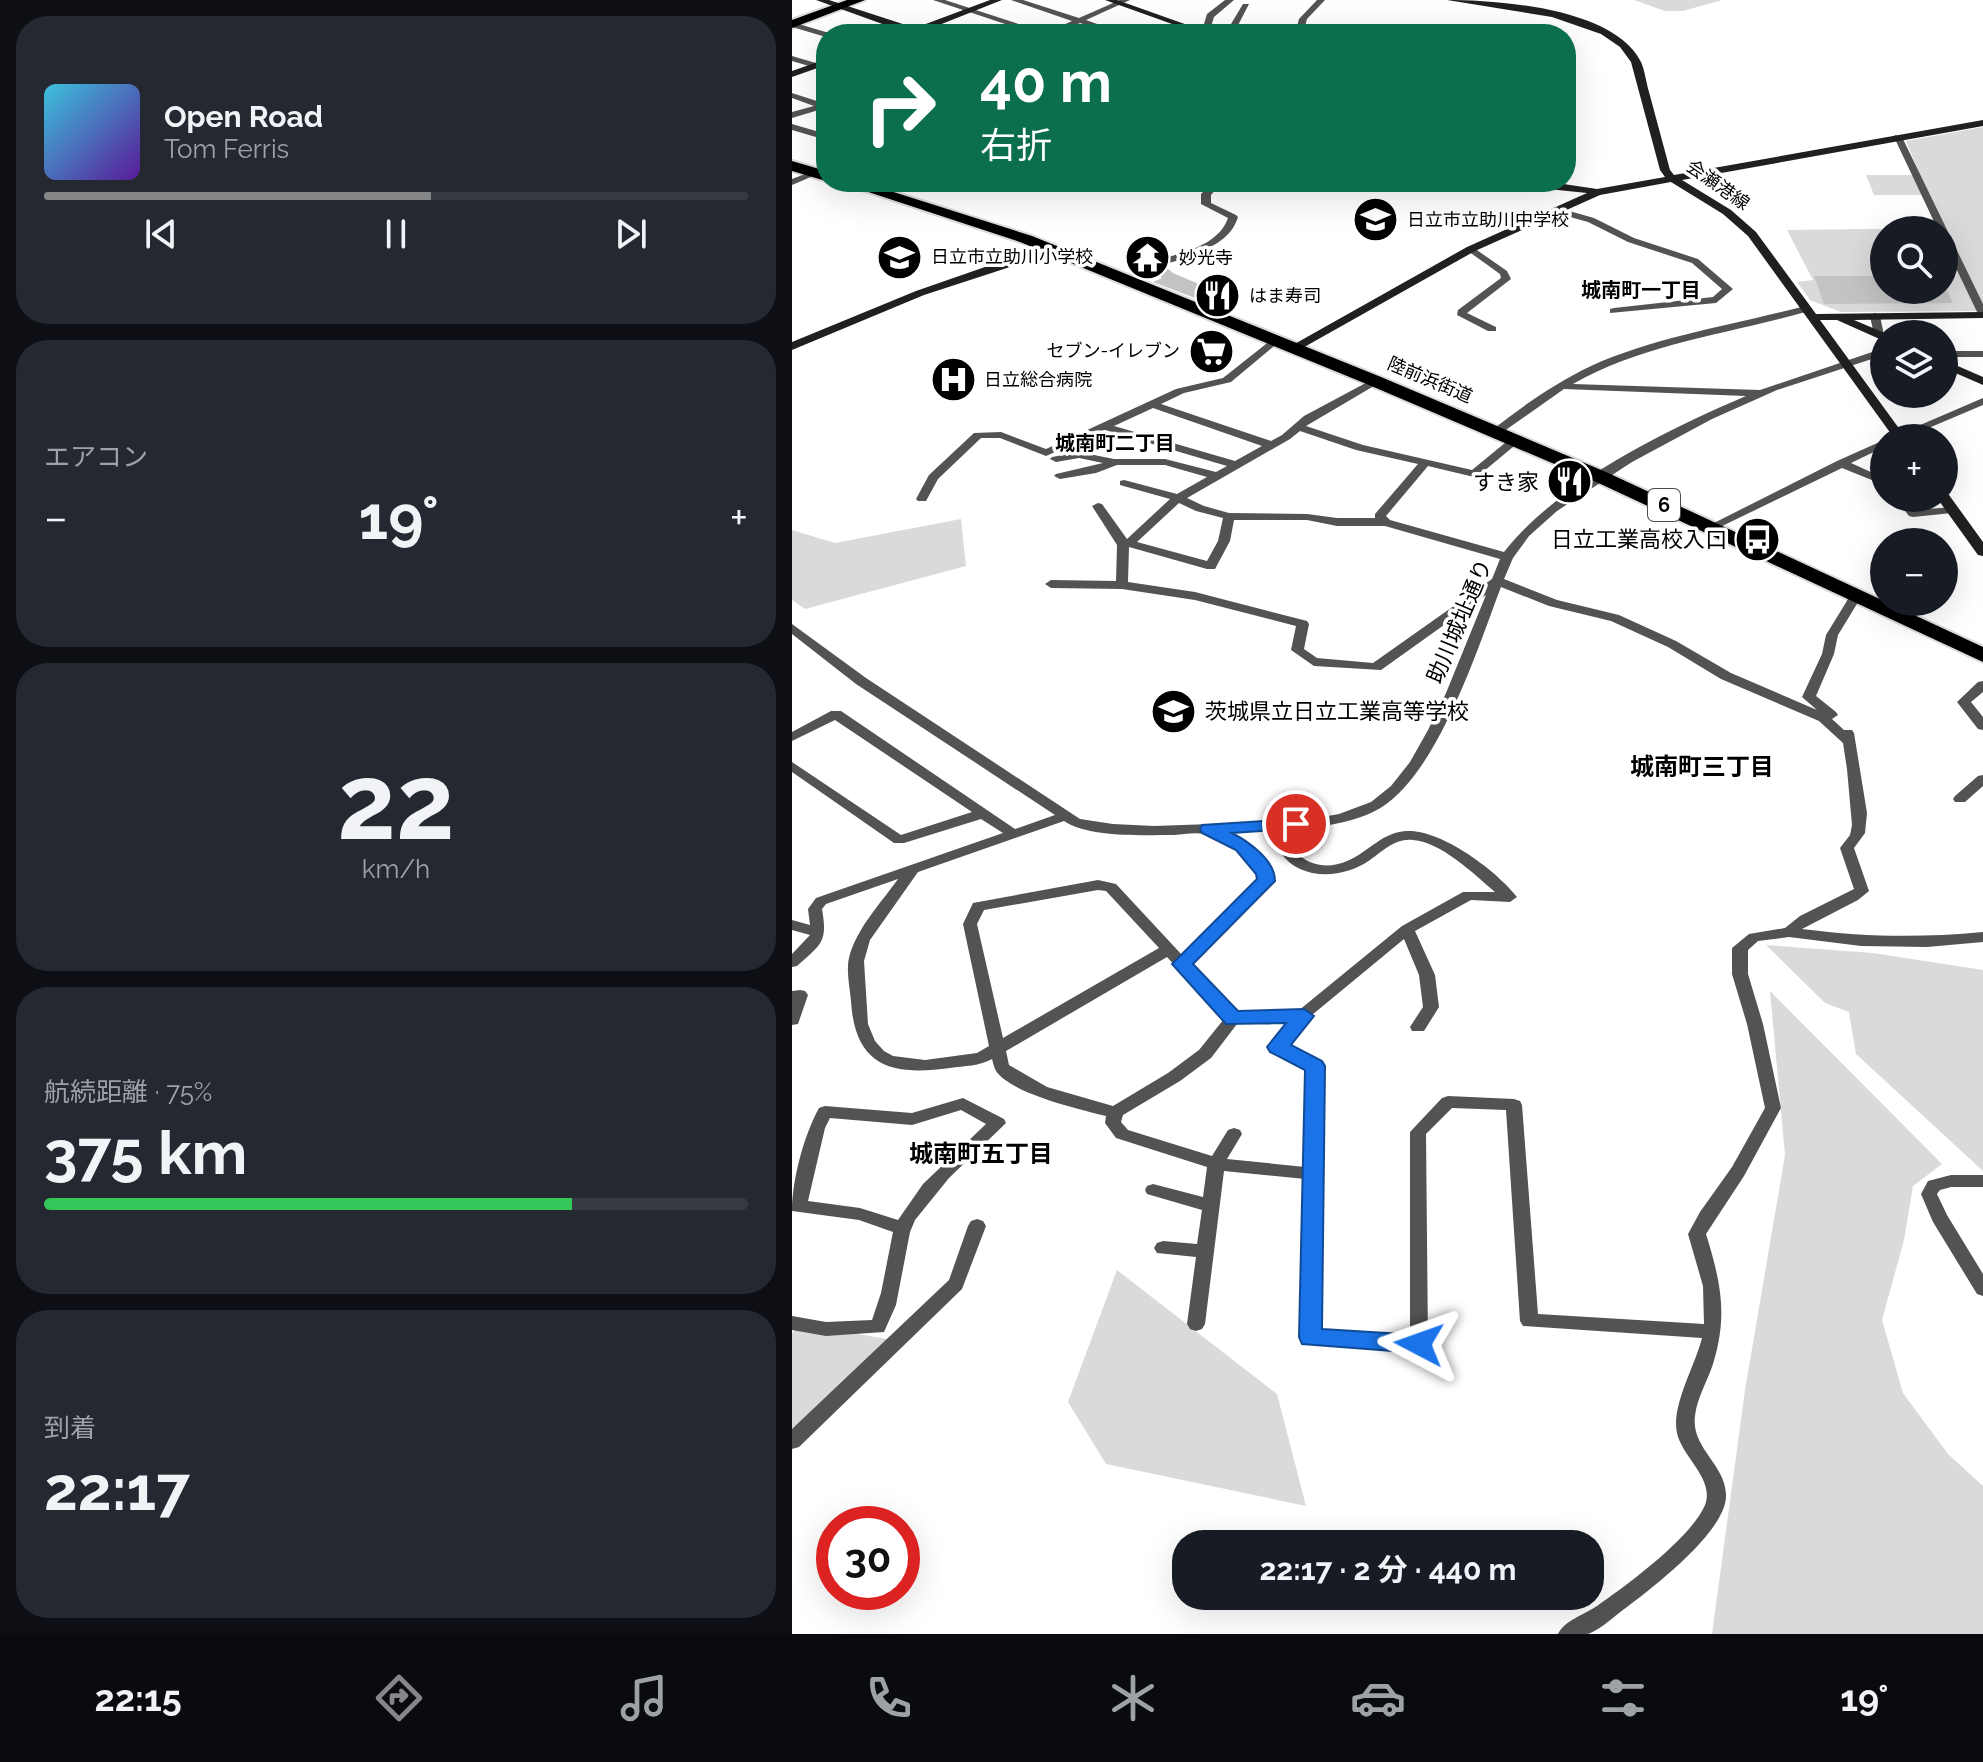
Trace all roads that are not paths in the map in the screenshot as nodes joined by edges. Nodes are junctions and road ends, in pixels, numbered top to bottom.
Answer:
1 (820, 0) edge
2 (859, 0) edge
3 (937, 0) edge
4 (998, 0) edge
5 (1015, 0) edge
6 (1109, 0) edge
7 (1209, 0) edge
8 (1321, 0) edge
9 (1451, 0) edge
10 (1123, 2) edge
11 (1228, 2) edge
12 (1243, 3) edge
13 (841, 7) junction
14 (970, 11) junction
15 (1081, 20) junction
16 (792, 24) edge
17 (891, 24) edge
18 (939, 24) edge
19 (1013, 24) edge
20 (1071, 24) edge
21 (1092, 24) edge
22 (1181, 24) edge
23 (1208, 24) edge
24 (1234, 24) edge
25 (1299, 24) edge
26 (816, 32) edge
27 (792, 58) edge
28 (816, 64) edge
29 (816, 68) edge
30 (792, 74) edge
31 (792, 95) edge
32 (816, 103) edge
33 (816, 108) edge
34 (792, 115) edge
35 (1983, 123) edge
36 (792, 127) edge
37 (816, 134) edge
38 (1898, 137) junction
39 (792, 166) edge
40 (816, 173) edge
41 (816, 175) edge
42 (1670, 177) junction
43 (792, 182) edge
44 (1576, 187) edge
45 (884, 192) edge
46 (1208, 192) edge
47 (1597, 192) junction
48 (1555, 210) junction
49 (1936, 216) edge
50 (1048, 248) junction
51 (1471, 249) junction
52 (1958, 262) edge
53 (1144, 265) dead end
54 (1614, 311) dead end
55 (1808, 313) junction
56 (1983, 315) edge
57 (1875, 316) junction
58 (1837, 317) junction
59 (1876, 320) edge
60 (1492, 329) dead end
61 (1870, 331) edge
62 (1275, 340) junction
63 (792, 346) edge
64 (1295, 348) junction
65 (1958, 354) edge
66 (1983, 354) edge
67 (1870, 357) edge
68 (1846, 366) junction
69 (1958, 370) edge
70 (1375, 381) junction
71 (1983, 381) edge
72 (1565, 387) junction
73 (1762, 393) junction
74 (1983, 401) edge
75 (1152, 404) junction
76 (1888, 424) edge
77 (1929, 424) edge
78 (1104, 426) junction
79 (1299, 427) junction
80 (1506, 436) junction
81 (1271, 445) junction
82 (1870, 450) edge
83 (1056, 459) dead end
84 (1114, 462) junction
85 (1425, 462) junction
86 (1841, 463) junction
87 (1236, 465) junction
88 (1060, 476) dead end
89 (1217, 476) junction
90 (1599, 476) junction
91 (1870, 476) edge
92 (1124, 483) dead end
93 (1178, 498) junction
94 (922, 499) dead end
95 (1098, 506) dead end
96 (1912, 512) edge
97 (1932, 512) edge
98 (1953, 512) edge
99 (1229, 516) junction
100 (1386, 522) junction
101 (1712, 527) junction
102 (1124, 542) junction
103 (1983, 552) edge
104 (1507, 557) junction
105 (1497, 581) junction
106 (1051, 584) dead end
107 (1122, 585) junction
108 (1857, 594) junction
109 (792, 628) edge
110 (1983, 655) edge
111 (1983, 685) edge
112 (1983, 726) edge
113 (792, 737) edge
114 (1849, 742) junction
115 (792, 766) edge
116 (1983, 779) edge
117 (1960, 799) dead end
118 (985, 813) junction
119 (1063, 817) junction
120 (1279, 826) junction
121 (1209, 829) junction
122 (1015, 835) junction
123 (912, 870) junction
124 (792, 925) edge
125 (1407, 929) junction
126 (819, 932) junction
127 (1789, 932) junction
128 (1983, 937) edge
129 (1168, 950) junction
130 (792, 962) edge
131 (1182, 964) junction
132 (792, 996) edge
133 (1304, 1016) junction
134 (1233, 1019) junction
135 (792, 1020) edge
136 (1418, 1027) dead end
137 (996, 1050) junction
138 (1115, 1112) junction
139 (1234, 1134) dead end
140 (1216, 1164) junction
141 (1313, 1174) junction
142 (1983, 1181) edge
143 (1153, 1190) dead end
144 (795, 1205) edge
145 (1211, 1206) junction
146 (977, 1226) dead end
147 (902, 1228) junction
148 (1163, 1248) dead end
149 (1205, 1251) junction
150 (1983, 1289) edge
151 (792, 1323) edge
152 (1196, 1324) dead end
153 (1713, 1332) junction
154 (792, 1441) edge
155 (1568, 1634) edge

1 - 13 street
2 - 13 highway
3 - 14 street
4 - 14 street
5 - 15 street
6 - 10 street
7 - 11 street
8 - 25 street
9 - 42 street
10 - 15 street
10 - 22 street
11 - 12 street
11 - 23 street
12 - 24 street
13 - 16 highway
13 - 17 street
14 - 18 street
14 - 19 street
15 - 20 street
15 - 21 street
16 - 26 street
27 - 28 street
29 - 30 street
31 - 32 street
33 - 34 street
35 - 38 street, 会瀬港線
36 - 37 street
38 - 42 street, 会瀬港線
38 - 49 street
39 - 40 highway
41 - 43 street
42 - 47 street
42 - 55 street, 会瀬港線
44 - 47 street
45 - 50 highway, 陸前浜街道 / 6
46 - 53 street
47 - 48 street
48 - 51 street
48 - 54 street
50 - 62 highway, 陸前浜街道 / 6
50 - 63 street
51 - 60 street
51 - 64 street
52 - 56 street
55 - 58 street
55 - 68 street, 会瀬港線
55 - 72 street
56 - 57 street
57 - 58 street
57 - 59 street
58 - 61 street
62 - 64 highway, 陸前浜街道 / 6
62 - 75 street
64 - 70 highway, 陸前浜街道 / 6
65 - 66 street
67 - 68 street, 助川城址通り
68 - 73 street, 助川城址通り
68 - 76 street, 会瀬港線
69 - 71 street
70 - 79 street
70 - 80 highway, 陸前浜街道 / 6
72 - 73 street
72 - 80 street
73 - 90 street, 助川城址通り
74 - 77 street
75 - 78 street
75 - 81 street
78 - 87 street
78 - 94 street
79 - 81 street
79 - 85 street
80 - 85 street
80 - 90 highway, 陸前浜街道 / 6
81 - 87 street
82 - 86 street
83 - 84 street
84 - 88 street
84 - 89 street
85 - 100 street
86 - 91 street
86 - 101 street
87 - 89 street
89 - 93 street
90 - 101 highway, 陸前浜街道 / 6
90 - 104 street, 助川城址通り
92 - 93 street
93 - 99 street
93 - 102 street
95 - 102 street
96 - 97 street
98 - 103 street
99 - 100 street
99 - 102 street
100 - 104 street
101 - 108 highway, 陸前浜街道 / 6
102 - 107 street
104 - 105 street, 助川城址通り
105 - 107 street
105 - 114 street
105 - 120 street, 助川城址通り
106 - 107 street
108 - 110 highway, 陸前浜街道 / 6
108 - 114 street
109 - 119 street, 助川城址通り
111 - 112 street
113 - 118 street
114 - 127 street
115 - 118 street
116 - 117 street
118 - 122 street
119 - 121 street, 助川城址通り
119 - 122 street
120 - 121 street, 助川城址通り
120 - 125 street
121 - 131 street
122 - 123 street
123 - 126 street
123 - 137 street
124 - 126 street
125 - 133 street
125 - 136 street
126 - 130 street
127 - 128 street
127 - 153 street
129 - 131 street
129 - 137 street
129 - 137 street
131 - 134 street
132 - 135 street
133 - 134 street
133 - 141 street
134 - 138 street
137 - 138 street
138 - 140 street
139 - 140 street
140 - 141 street
140 - 145 street
141 - 153 street
142 - 150 street
143 - 145 street
144 - 147 street
144 - 147 street
145 - 149 street
146 - 154 street
147 - 151 street
148 - 149 street
149 - 152 street
153 - 155 street

